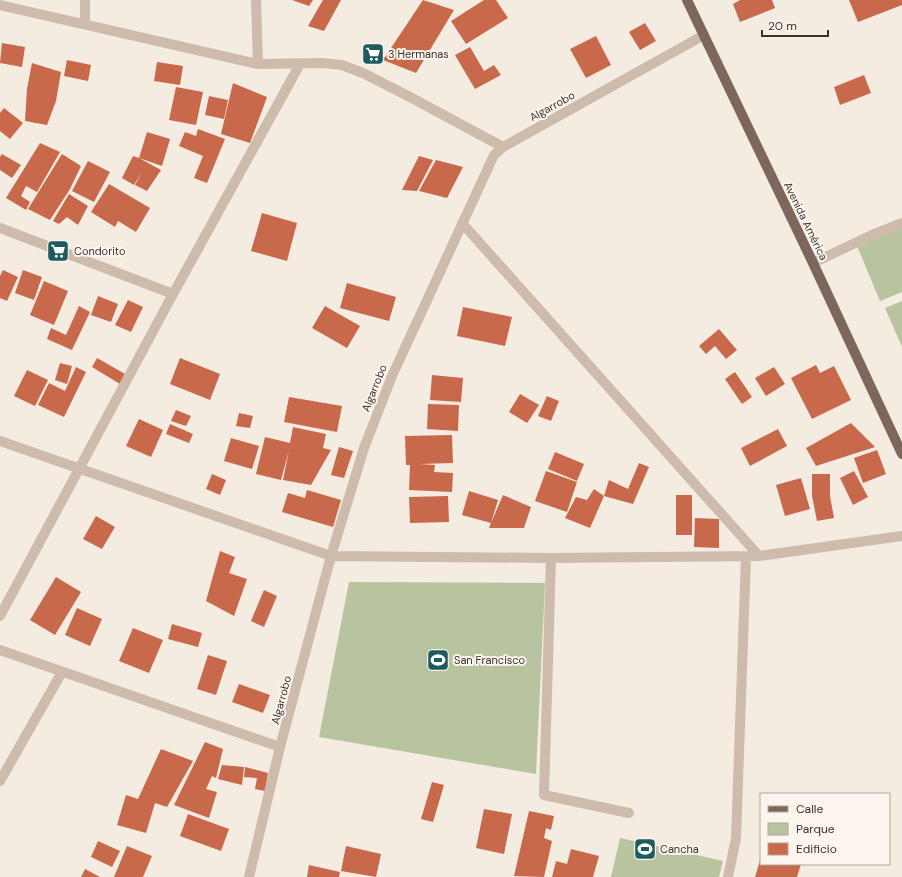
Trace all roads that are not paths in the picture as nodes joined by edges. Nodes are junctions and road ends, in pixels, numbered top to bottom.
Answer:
1 (85, 0) edge
2 (256, 0) edge
3 (687, 0) edge
4 (0, 5) edge
5 (85, 24) junction
6 (704, 34) junction
7 (258, 64) junction
8 (300, 64) junction
9 (503, 147) junction
10 (462, 223) junction
11 (902, 223) edge
12 (0, 228) edge
13 (813, 263) junction
14 (173, 294) junction
15 (0, 441) edge
16 (902, 454) edge
17 (80, 469) junction
18 (902, 536) edge
19 (331, 556) junction
20 (746, 556) junction
21 (759, 556) junction
22 (551, 558) junction
23 (0, 616) edge
24 (0, 650) edge
25 (62, 672) junction
26 (280, 747) junction
27 (0, 781) edge
28 (629, 813) dead end
29 (248, 877) edge
30 (728, 877) edge

1 - 5 street
2 - 7 street
3 - 6 main road, Avenida América
4 - 5 street
5 - 7 street
6 - 9 street, Algarrobo
6 - 13 main road, Avenida América
7 - 8 street
8 - 9 street
8 - 14 street
9 - 10 street, Algarrobo
10 - 19 street, Algarrobo
10 - 21 street
11 - 13 street
12 - 14 street
13 - 16 main road, Avenida América
14 - 17 street
15 - 17 street
17 - 19 street
17 - 23 street
18 - 21 street
19 - 22 street
19 - 26 street, Algarrobo
20 - 21 street
20 - 22 street
20 - 30 street
22 - 28 street
24 - 25 street
25 - 26 street
25 - 27 street
26 - 29 street, Algarrobo

